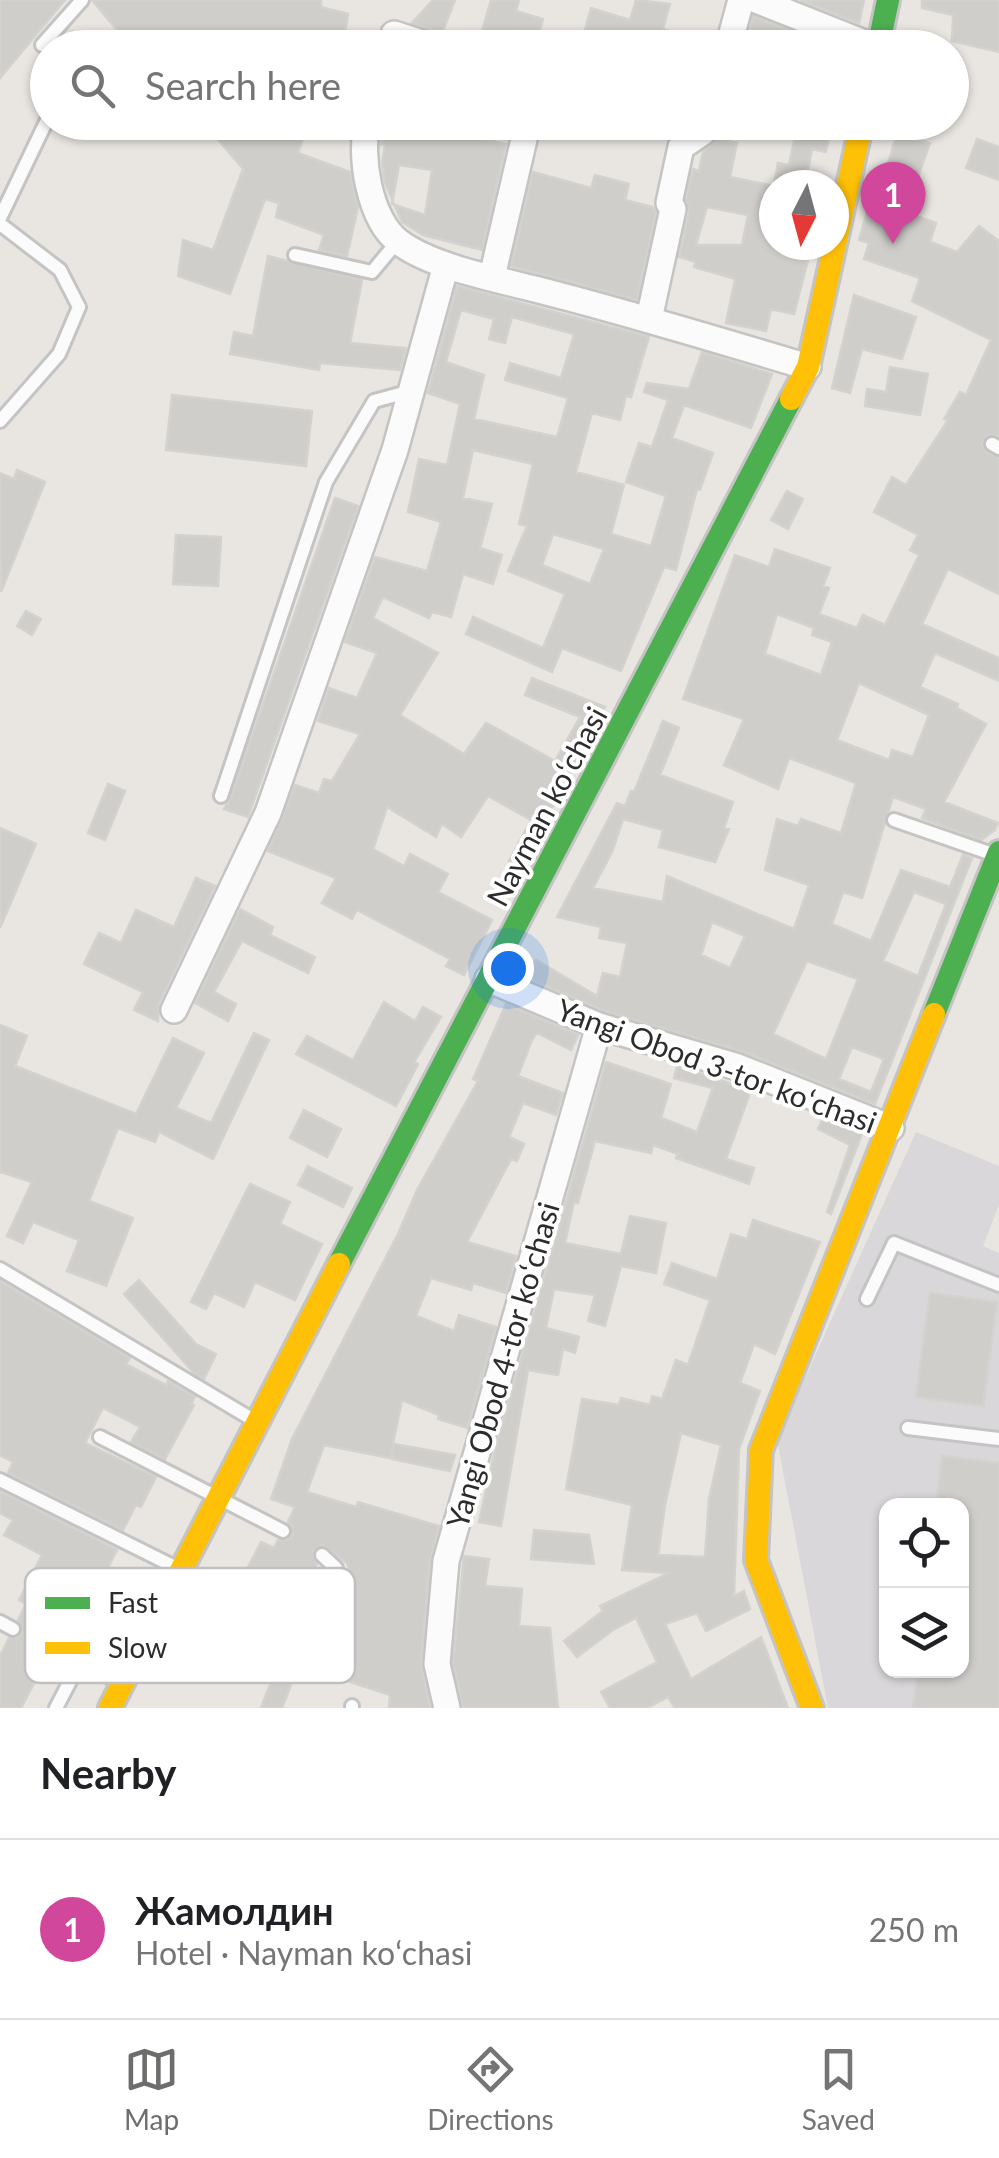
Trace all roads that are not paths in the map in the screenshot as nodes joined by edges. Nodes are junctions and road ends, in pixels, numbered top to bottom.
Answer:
1 (82, 0) edge
2 (741, 0) edge
3 (756, 0) edge
4 (888, 0) edge
5 (55, 30) edge
6 (733, 30) edge
7 (832, 30) edge
8 (882, 30) edge
9 (38, 140) edge
10 (363, 140) edge
11 (524, 140) edge
12 (690, 140) edge
13 (858, 140) edge
14 (0, 221) edge
15 (397, 242) junction
16 (296, 255) dead end
17 (446, 265) junction
18 (492, 277) junction
19 (649, 319) junction
20 (808, 367) junction
21 (412, 391) junction
22 (0, 421) edge
23 (222, 796) dead end
24 (894, 820) dead end
25 (998, 854) edge
26 (488, 979) junction
27 (174, 1010) dead end
28 (599, 1026) junction
29 (891, 1128) junction
30 (0, 1270) edge
31 (999, 1285) edge
32 (867, 1299) dead end
33 (257, 1422) junction
34 (908, 1428) dead end
35 (100, 1437) dead end
36 (999, 1439) edge
37 (0, 1480) edge
38 (217, 1496) junction
39 (282, 1532) dead end
40 (322, 1555) dead end
41 (176, 1568) edge
42 (181, 1568) edge
43 (336, 1568) edge
44 (69, 1683) edge
45 (124, 1684) edge
46 (56, 1708) edge
47 (110, 1708) edge
48 (446, 1708) edge
49 (812, 1708) edge

1 - 5 lane
2 - 6 street
3 - 7 street
4 - 8 main road
9 - 14 lane
10 - 15 street
11 - 18 street
12 - 19 street
13 - 20 main road, Nayman koʻchasi
14 - 22 lane
15 - 16 lane
15 - 17 street
17 - 18 street
17 - 21 street
18 - 19 street
19 - 20 street
20 - 26 main road, Nayman koʻchasi
21 - 23 lane
21 - 27 street
24 - 25 lane
25 - 29 main road
26 - 28 street, Yangi Obod 3-tor koʻchasi
26 - 33 main road, Nayman koʻchasi
28 - 29 street, Yangi Obod 3-tor koʻchasi
28 - 48 street, Yangi Obod 4-tor koʻchasi
29 - 49 main road
30 - 33 lane
31 - 32 lane
33 - 38 main road, Nayman koʻchasi
34 - 36 lane
35 - 38 lane
37 - 41 lane
38 - 39 lane
38 - 42 main road, Nayman koʻchasi
40 - 43 lane
44 - 46 lane
45 - 47 main road, Nayman koʻchasi

